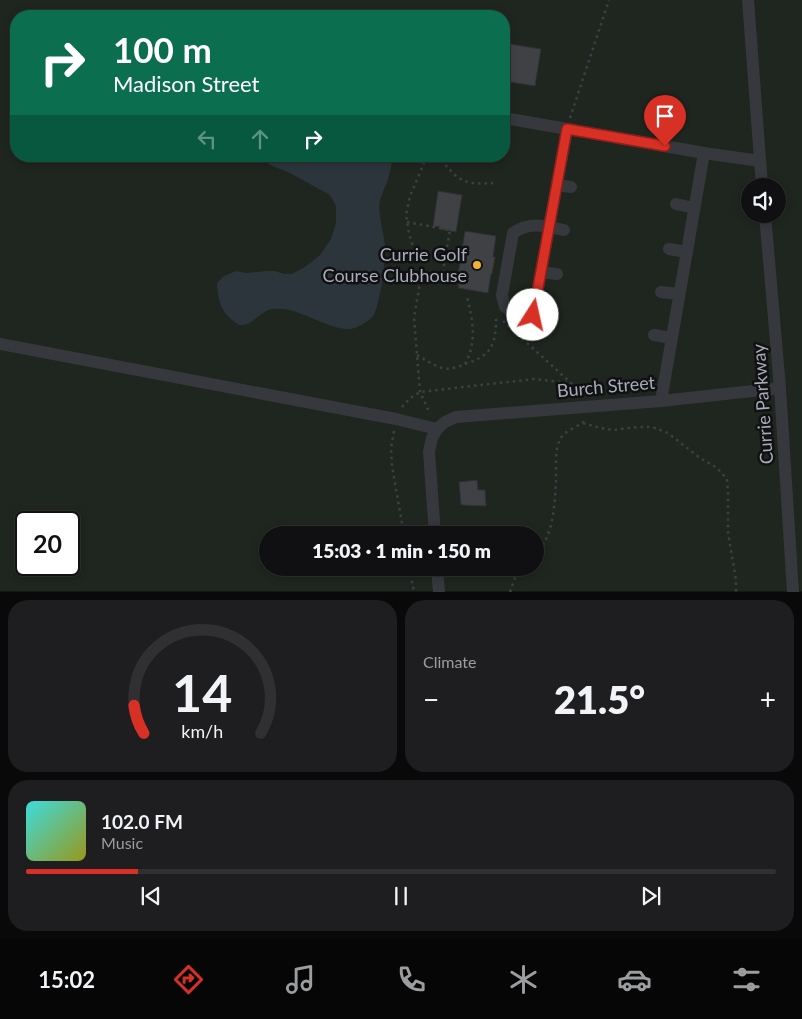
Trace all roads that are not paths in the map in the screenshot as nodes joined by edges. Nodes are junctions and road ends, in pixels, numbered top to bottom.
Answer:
1 (748, 0) edge
2 (510, 119) edge
3 (567, 129) junction
4 (704, 153) junction
5 (760, 161) junction
6 (761, 178) edge
7 (557, 185) junction
8 (571, 187) dead end
9 (676, 204) dead end
10 (694, 208) junction
11 (766, 223) edge
12 (549, 227) junction
13 (564, 230) dead end
14 (669, 249) dead end
15 (687, 252) junction
16 (541, 272) junction
17 (556, 274) dead end
18 (661, 292) dead end
19 (679, 294) junction
20 (533, 315) junction
21 (549, 317) dead end
22 (654, 335) dead end
23 (672, 338) junction
24 (0, 344) edge
25 (780, 388) junction
26 (661, 401) junction
27 (437, 429) junction
28 (434, 526) edge
29 (438, 576) edge
30 (439, 592) edge
31 (793, 592) edge

1 - 5 street
2 - 3 street
3 - 4 street
3 - 7 street
4 - 5 street
4 - 10 street
5 - 6 street
7 - 8 street
7 - 12 street
9 - 10 street
10 - 15 street
11 - 25 street, Currie Parkway
12 - 13 street
12 - 16 street
12 - 20 street
14 - 15 street
15 - 19 street
16 - 17 street
16 - 20 street
18 - 19 street
19 - 23 street
20 - 21 street
22 - 23 street
23 - 26 street
24 - 27 street
25 - 26 street, Burch Street
25 - 31 street, Currie Parkway
26 - 27 street, Burch Street
27 - 28 street
29 - 30 street

